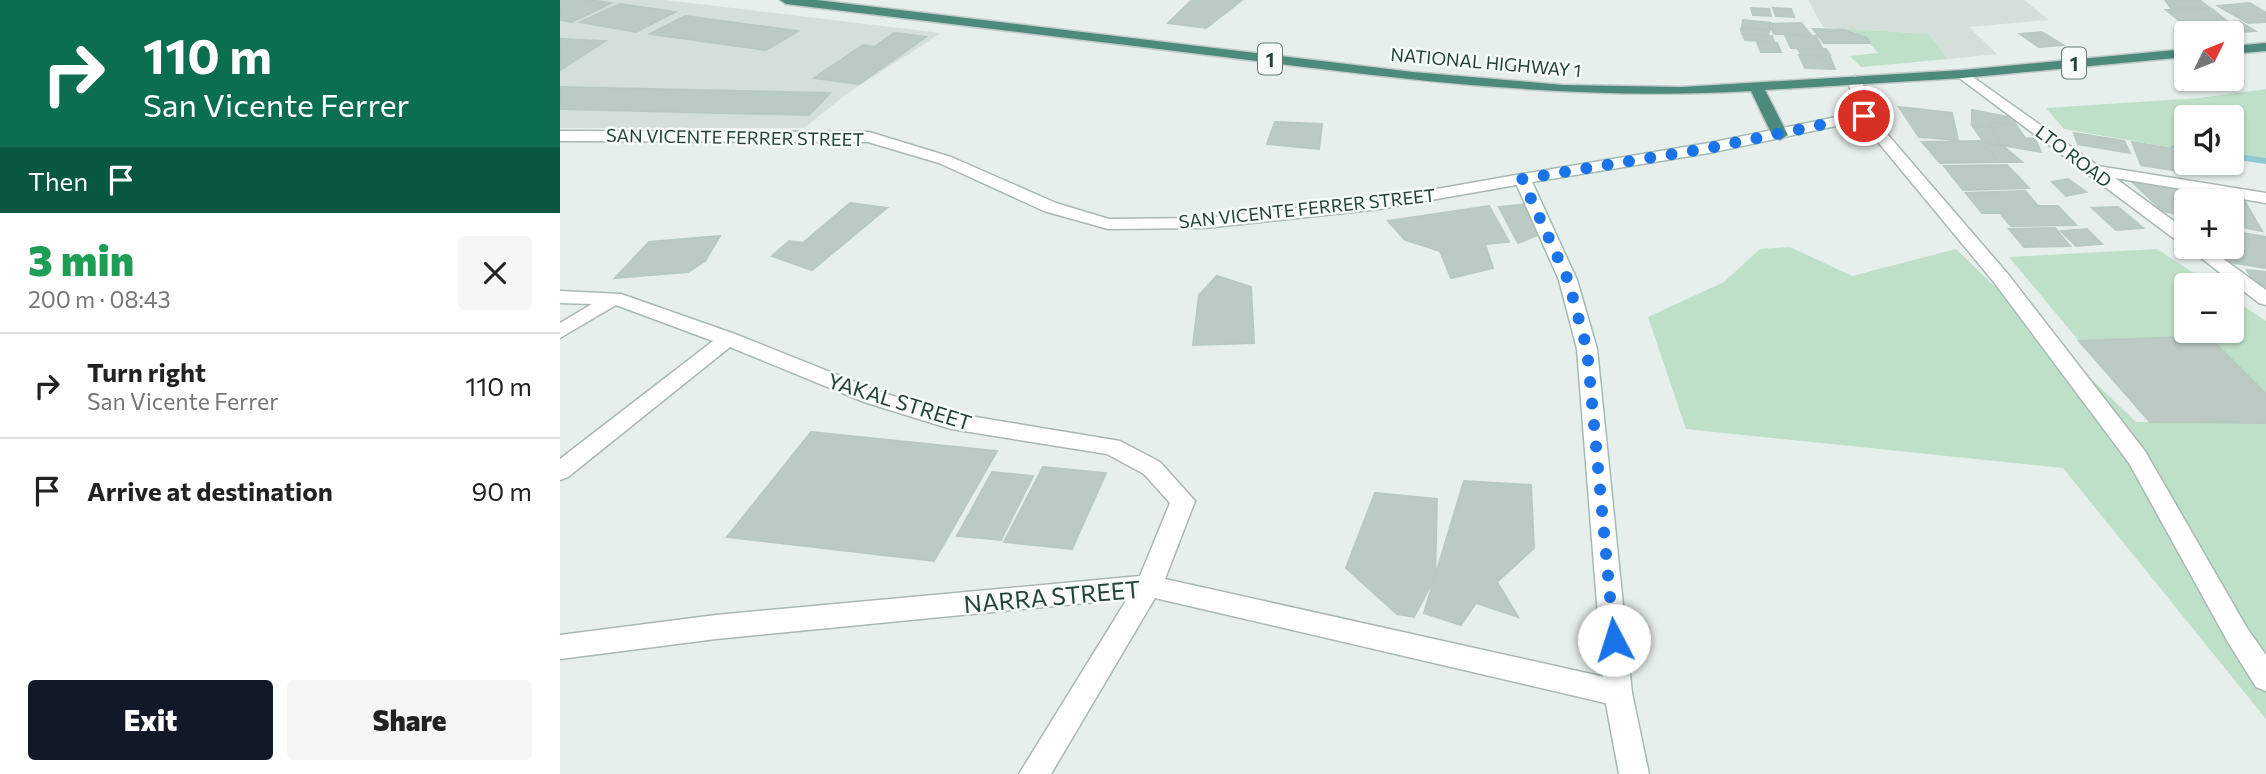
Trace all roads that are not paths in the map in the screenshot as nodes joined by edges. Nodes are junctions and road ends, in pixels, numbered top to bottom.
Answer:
1 (786, 0) edge
2 (2266, 47) edge
3 (2244, 49) edge
4 (2174, 54) edge
5 (1963, 74) junction
6 (1855, 80) junction
7 (1756, 87) junction
8 (1864, 116) junction
9 (1780, 135) junction
10 (560, 136) edge
11 (2094, 171) junction
12 (1522, 179) junction
13 (2266, 198) edge
14 (2174, 230) edge
15 (2212, 259) edge
16 (560, 297) edge
17 (614, 298) junction
18 (2266, 299) edge
19 (560, 332) edge
20 (728, 339) junction
21 (560, 471) edge
22 (1149, 586) junction
23 (560, 647) edge
24 (2266, 678) edge
25 (1618, 693) junction
26 (1034, 774) edge
27 (1634, 774) edge

1 - 7 highway, NATIONAL HIGHWAY 1 / 1
2 - 3 highway
4 - 5 highway, NATIONAL HIGHWAY 1 / 1
5 - 6 highway, NATIONAL HIGHWAY 1 / 1
5 - 11 street, LTO ROAD
6 - 7 highway, NATIONAL HIGHWAY 1 / 1
6 - 8 street
7 - 9 highway
8 - 9 street, SAN VICENTE FERRER STREET
8 - 24 street
9 - 12 street, SAN VICENTE FERRER STREET
10 - 12 street, SAN VICENTE FERRER STREET
11 - 13 street
11 - 14 street, LTO ROAD
12 - 25 street
15 - 18 street
16 - 17 street, YAKAL STREET
17 - 19 street
17 - 20 street, YAKAL STREET
20 - 21 street
20 - 22 street, YAKAL STREET
22 - 23 street, NARRA STREET
22 - 25 street, NARRA STREET
22 - 26 street
25 - 27 street

